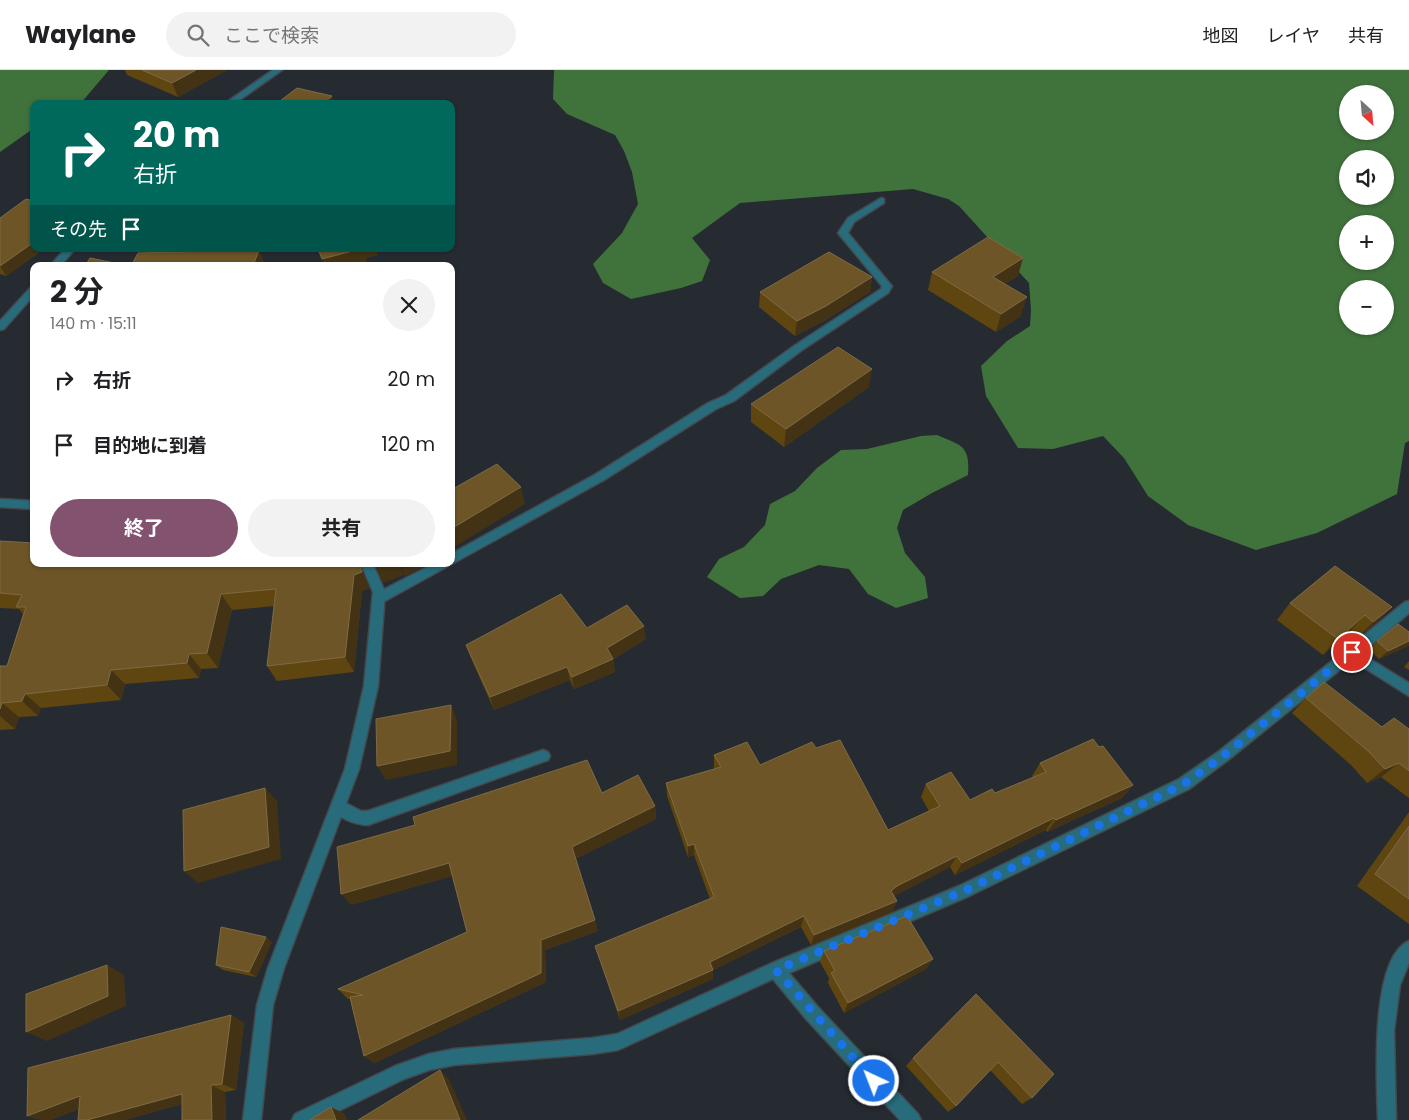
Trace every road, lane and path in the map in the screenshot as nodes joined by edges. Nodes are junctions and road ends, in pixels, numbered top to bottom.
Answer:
1 (278, 70) edge
2 (234, 100) edge
3 (881, 201) dead end
4 (67, 252) edge
5 (59, 262) edge
6 (30, 293) edge
7 (0, 327) edge
8 (0, 503) edge
9 (30, 504) edge
10 (455, 558) edge
11 (369, 567) edge
12 (438, 567) edge
13 (379, 598) junction
14 (1409, 606) edge
15 (1352, 652) junction
16 (1409, 690) edge
17 (543, 756) dead end
18 (338, 806) junction
19 (1409, 949) edge
20 (776, 970) junction
21 (252, 1120) edge
22 (301, 1120) edge
23 (912, 1120) edge
24 (1387, 1120) edge

1 - 2 street
3 - 10 street
4 - 5 street
6 - 7 street
8 - 9 street
11 - 13 street
12 - 13 street
13 - 18 street
14 - 15 street
15 - 16 street
15 - 20 street
17 - 18 street
18 - 21 street
19 - 24 street
20 - 22 street
20 - 23 street

